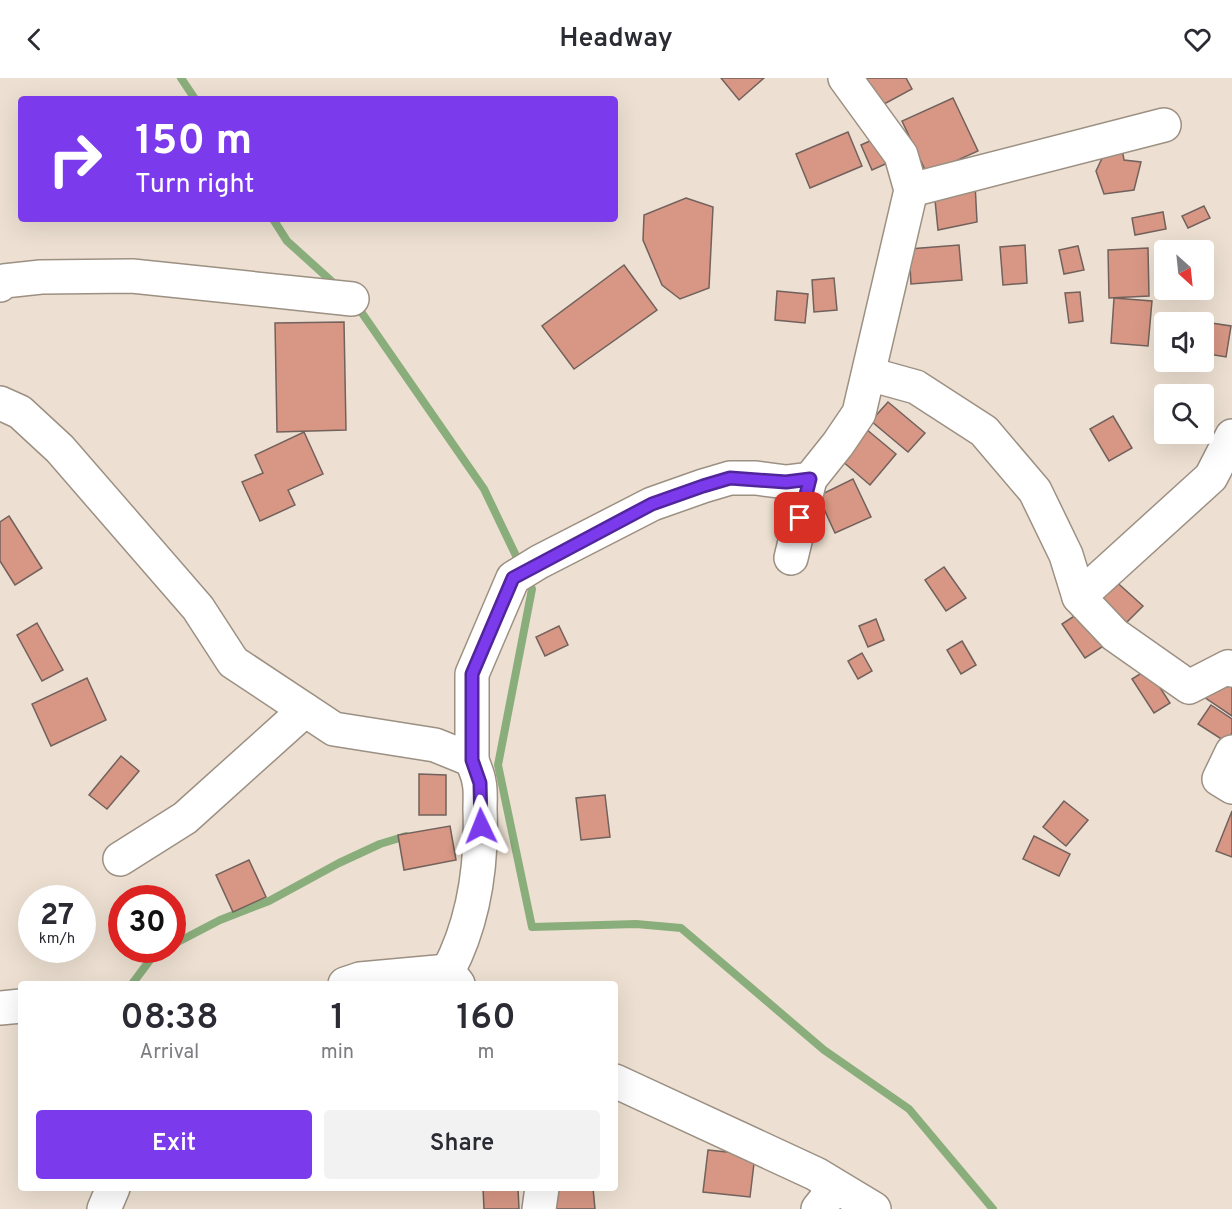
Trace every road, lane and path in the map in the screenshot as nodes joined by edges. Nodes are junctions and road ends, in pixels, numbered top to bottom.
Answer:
1 (845, 78) edge
2 (1164, 125) dead end
3 (912, 190) junction
4 (0, 285) edge
5 (352, 299) dead end
6 (869, 374) junction
7 (1, 405) edge
8 (1232, 436) edge
9 (810, 479) junction
10 (791, 558) dead end
11 (1079, 597) junction
12 (1232, 670) edge
13 (305, 710) junction
14 (1232, 752) edge
15 (472, 760) junction
16 (1232, 787) edge
17 (120, 859) dead end
18 (453, 978) edge
19 (354, 981) edge
20 (18, 1006) edge
21 (0, 1008) edge
22 (618, 1082) edge
23 (112, 1191) edge
24 (542, 1191) edge
25 (824, 1196) edge
26 (104, 1209) edge
27 (539, 1209) edge
28 (874, 1209) edge

1 - 3 street
2 - 3 street
3 - 6 street
4 - 5 street
6 - 9 street
6 - 11 street
7 - 13 street
8 - 11 street
9 - 10 street
9 - 15 street
11 - 12 street
13 - 15 street
13 - 17 street
14 - 16 street
15 - 18 street
18 - 19 street
20 - 21 street
22 - 25 street
23 - 26 street
24 - 27 street
25 - 28 street

